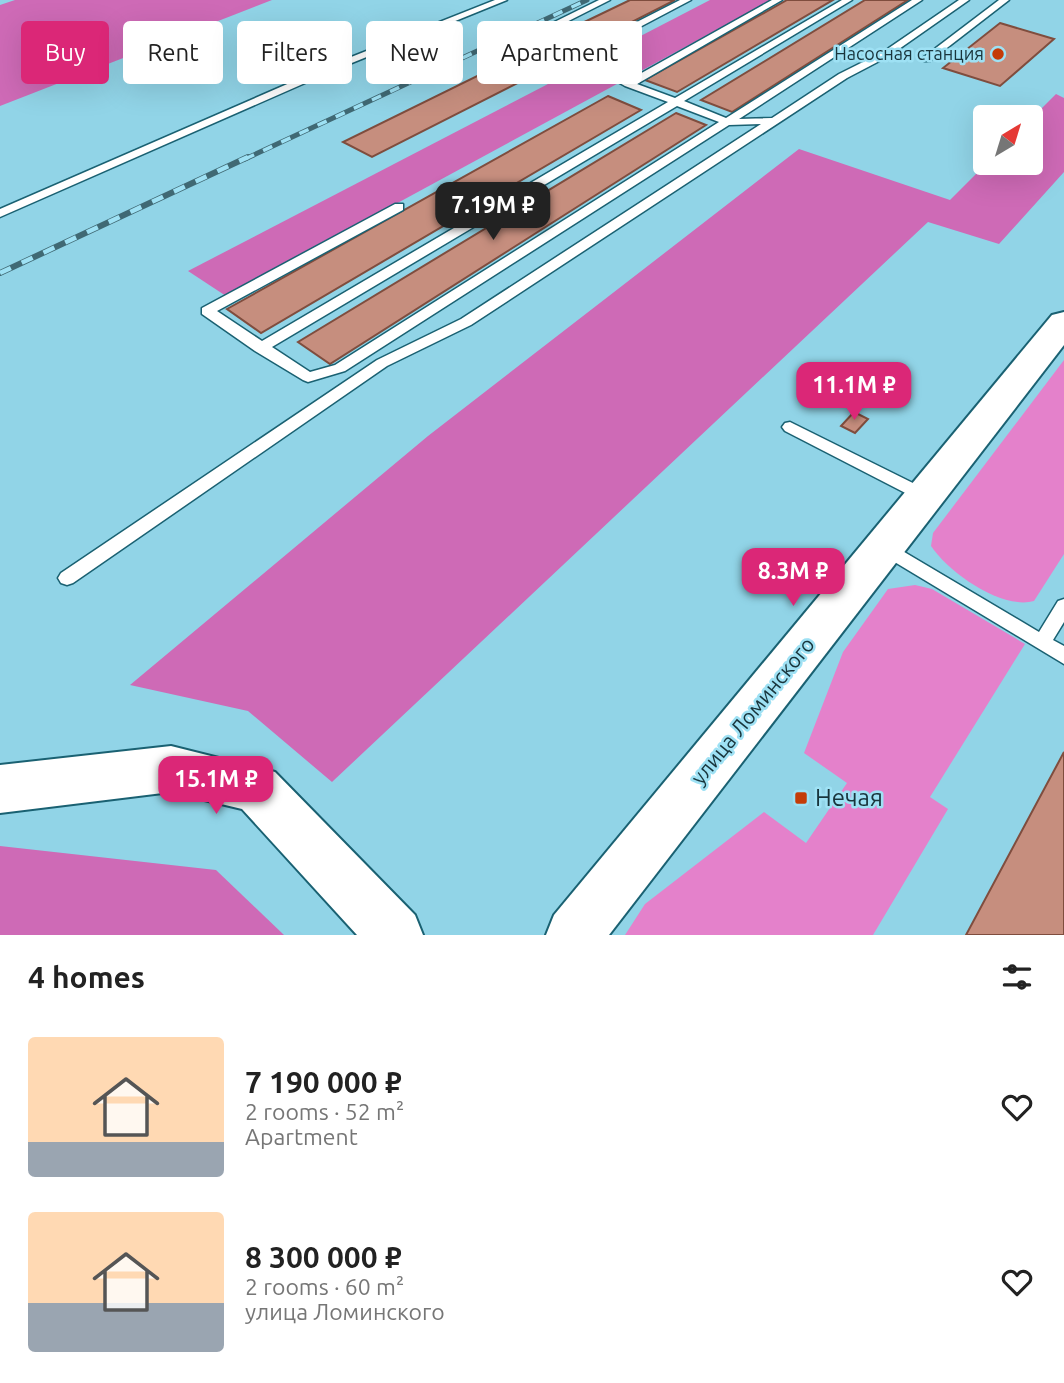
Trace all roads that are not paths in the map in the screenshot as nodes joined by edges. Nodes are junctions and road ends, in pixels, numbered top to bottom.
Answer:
1 (503, 0) edge
2 (606, 0) edge
3 (687, 0) edge
4 (778, 0) edge
5 (848, 0) edge
6 (918, 0) edge
7 (964, 0) edge
8 (1005, 0) edge
9 (562, 21) edge
10 (642, 23) edge
11 (927, 59) dead end
12 (642, 77) edge
13 (629, 84) edge
14 (781, 88) junction
15 (811, 97) junction
16 (676, 102) junction
17 (776, 121) junction
18 (727, 122) junction
19 (398, 206) dead end
20 (0, 213) edge
21 (1062, 329) edge
22 (260, 348) junction
23 (790, 427) dead end
24 (925, 496) junction
25 (884, 547) junction
26 (67, 578) dead end
27 (1064, 606) edge
28 (1042, 643) junction
29 (1064, 656) edge
30 (0, 789) edge
31 (395, 935) edge
32 (574, 935) edge

1 - 20 lane
2 - 9 lane
3 - 10 lane
4 - 12 lane
5 - 16 lane
6 - 14 lane
7 - 15 lane
8 - 11 lane
13 - 16 lane
14 - 15 lane
14 - 18 lane
15 - 17 lane
16 - 18 lane
16 - 22 lane
17 - 18 lane
17 - 26 lane
18 - 22 lane
19 - 22 lane
21 - 24 street, улица Ломинского
23 - 24 lane
24 - 25 street, улица Ломинского
25 - 28 lane
25 - 32 street, улица Ломинского
27 - 28 lane
28 - 29 lane
30 - 31 street

